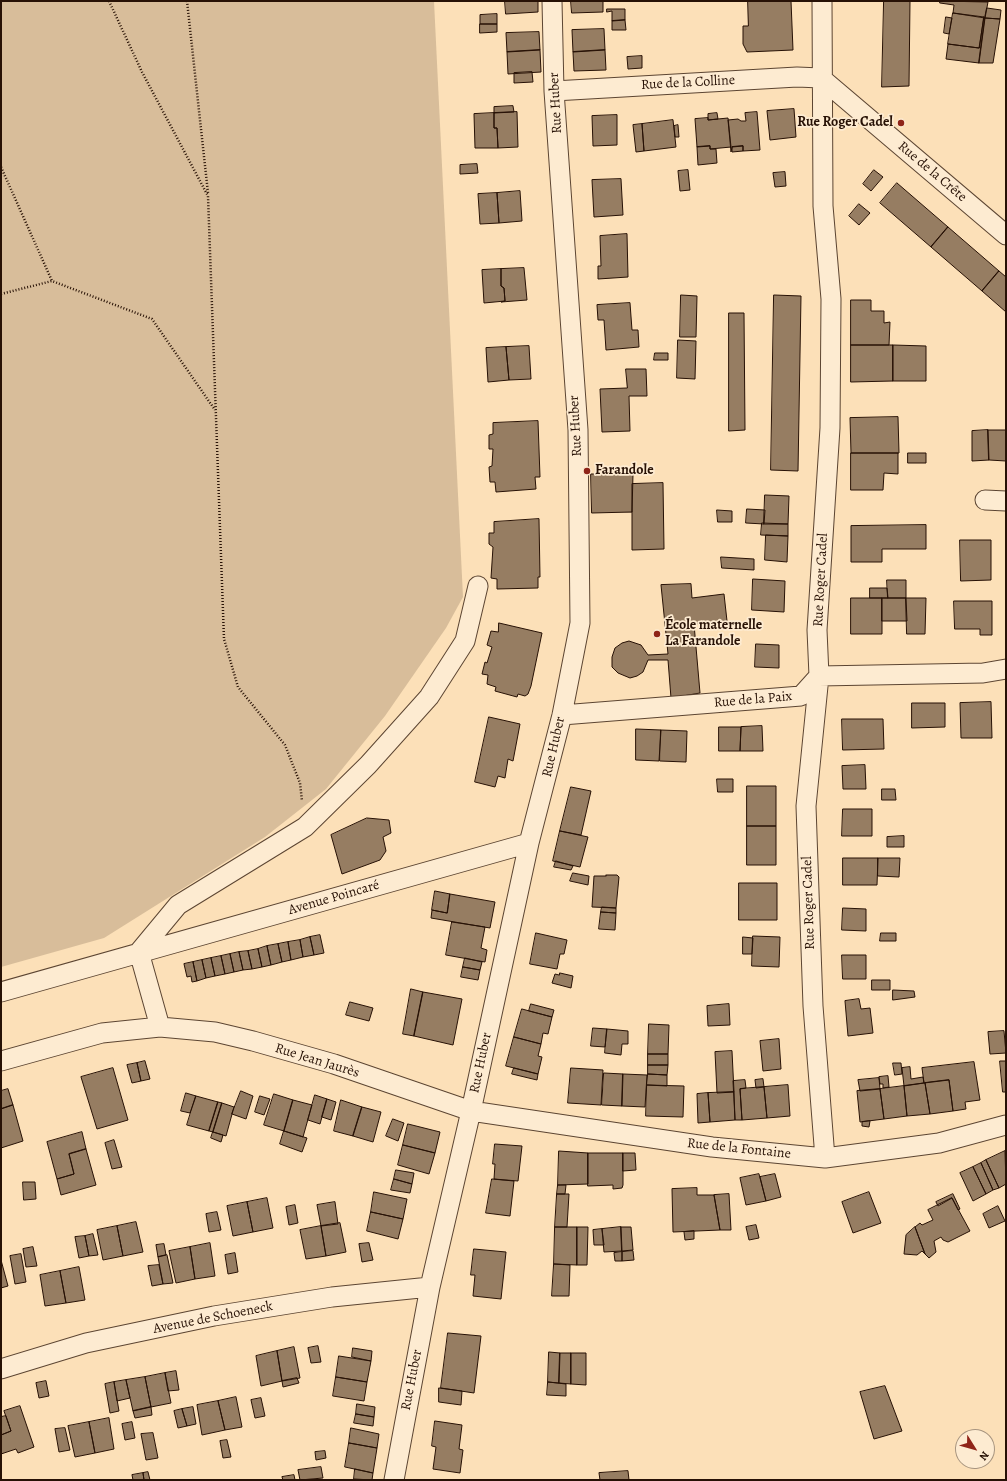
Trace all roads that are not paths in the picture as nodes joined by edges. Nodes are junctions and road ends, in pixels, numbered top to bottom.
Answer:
1 (552, 1) edge
2 (822, 1) edge
3 (821, 78) junction
4 (554, 91) junction
5 (1006, 235) edge
6 (985, 500) dead end
7 (1006, 500) edge
8 (478, 586) dead end
9 (1006, 669) edge
10 (819, 676) junction
11 (562, 715) junction
12 (529, 843) junction
13 (138, 952) junction
14 (1, 992) edge
15 (160, 1027) junction
16 (1, 1061) edge
17 (471, 1110) junction
18 (1006, 1125) edge
19 (825, 1158) junction
20 (430, 1287) junction
21 (1, 1369) edge
22 (394, 1480) edge

1 - 4 street, Rue Huber
2 - 3 street, Rue Roger Cadel
3 - 4 street, Rue de la Colline
3 - 5 street, Rue de la Crête
3 - 10 street, Rue Roger Cadel
4 - 11 street, Rue Huber
6 - 7 street
8 - 13 street
9 - 10 street
10 - 11 street, Rue de la Paix
10 - 19 street, Rue Roger Cadel
11 - 12 street, Rue Huber
12 - 13 street, Avenue Poincaré
12 - 17 street, Rue Huber
13 - 14 street, Avenue Poincaré
13 - 15 street
15 - 16 street
15 - 17 street, Rue Jean Jaurès
17 - 19 street, Rue de la Fontaine
17 - 20 street, Rue Huber
18 - 19 street, Rue de la Fontaine
20 - 21 street, Avenue de Schoeneck
20 - 22 street, Rue Huber

